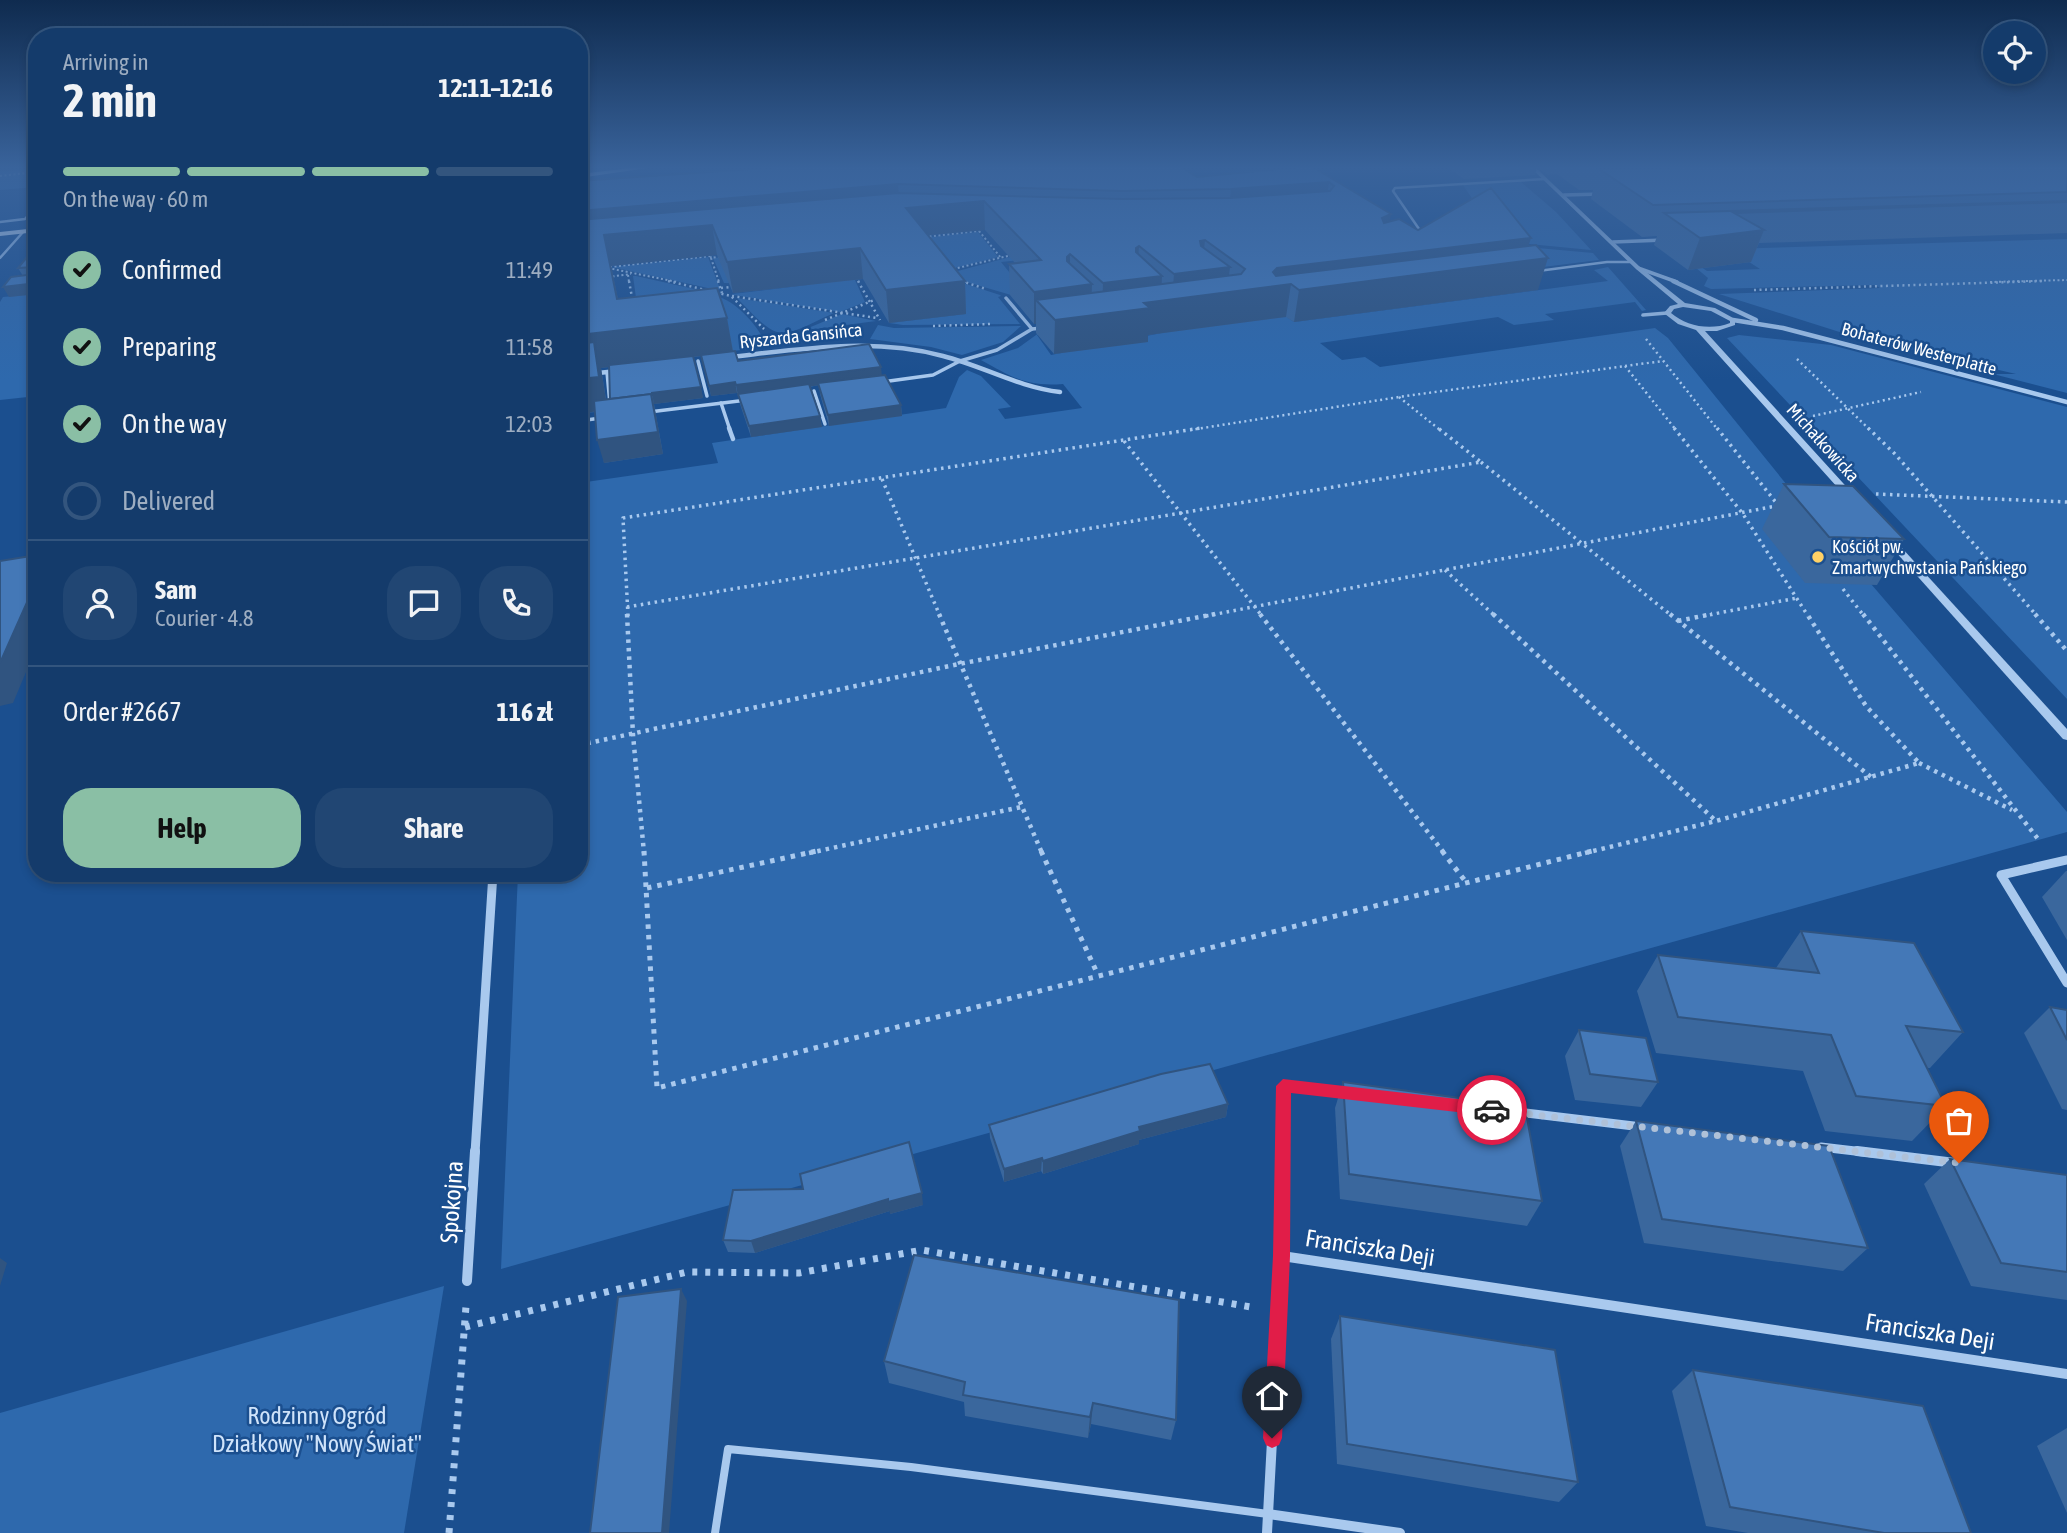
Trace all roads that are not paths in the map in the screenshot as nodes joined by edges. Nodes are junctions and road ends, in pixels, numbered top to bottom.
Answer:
1 (18, 238) edge
2 (1608, 238) edge
3 (1675, 240) edge
4 (1613, 242) junction
5 (0, 258) edge
6 (1635, 265) junction
7 (1539, 271) edge
8 (1006, 298) edge
9 (1683, 305) junction
10 (1667, 313) junction
11 (1643, 315) dead end
12 (1733, 320) junction
13 (1763, 324) junction
14 (1030, 327) junction
15 (1044, 327) edge
16 (1698, 327) junction
17 (724, 358) edge
18 (711, 360) edge
19 (698, 361) junction
20 (960, 361) junction
21 (685, 363) edge
22 (620, 370) edge
23 (607, 372) junction
24 (588, 374) edge
25 (876, 383) edge
26 (827, 390) edge
27 (814, 391) junction
28 (1060, 391) dead end
29 (801, 393) edge
30 (707, 396) edge
31 (748, 400) edge
32 (2067, 402) edge
33 (721, 403) junction
34 (610, 409) edge
35 (644, 413) edge
36 (605, 417) edge
37 (588, 420) edge
38 (825, 424) edge
39 (733, 439) dead end
40 (1856, 503) edge
41 (1884, 534) edge
42 (2067, 736) edge
43 (2065, 860) edge
44 (492, 882) edge
45 (2067, 983) edge
46 (1352, 1093) edge
47 (1503, 1111) edge
48 (1655, 1128) edge
49 (1806, 1145) edge
50 (1971, 1164) edge
51 (1282, 1256) junction
52 (467, 1281) road end
53 (2067, 1374) edge
54 (1268, 1514) junction
55 (715, 1533) edge
56 (1267, 1533) edge
57 (1400, 1533) edge

1 - 5 lane
2 - 4 street
3 - 4 street
4 - 6 street
6 - 7 lane
6 - 9 street
6 - 13 street, Bohaterów Westerplatte
8 - 14 lane
9 - 10 street
9 - 12 street
10 - 11 lane
10 - 16 street
12 - 13 street, Bohaterów Westerplatte
12 - 16 street
13 - 32 street, Bohaterów Westerplatte
14 - 15 lane
14 - 20 lane
16 - 40 street, Michałkowicka
17 - 20 street, Ryszarda Gansińca
18 - 19 street, Ryszarda Gansińca
19 - 21 street, Ryszarda Gansińca
19 - 30 lane
20 - 25 lane
20 - 28 street, Ryszarda Gansińca
22 - 23 street
23 - 24 street
23 - 34 lane
26 - 27 lane
27 - 29 lane
27 - 38 lane
31 - 33 lane
33 - 35 lane
33 - 39 lane
36 - 37 lane
41 - 42 street
43 - 45 street
44 - 52 street, Spokojna
46 - 51 street, Franciszka Deji
47 - 48 street
49 - 50 street
51 - 53 street, Franciszka Deji
51 - 54 street
54 - 55 lane
54 - 56 street
54 - 57 street

